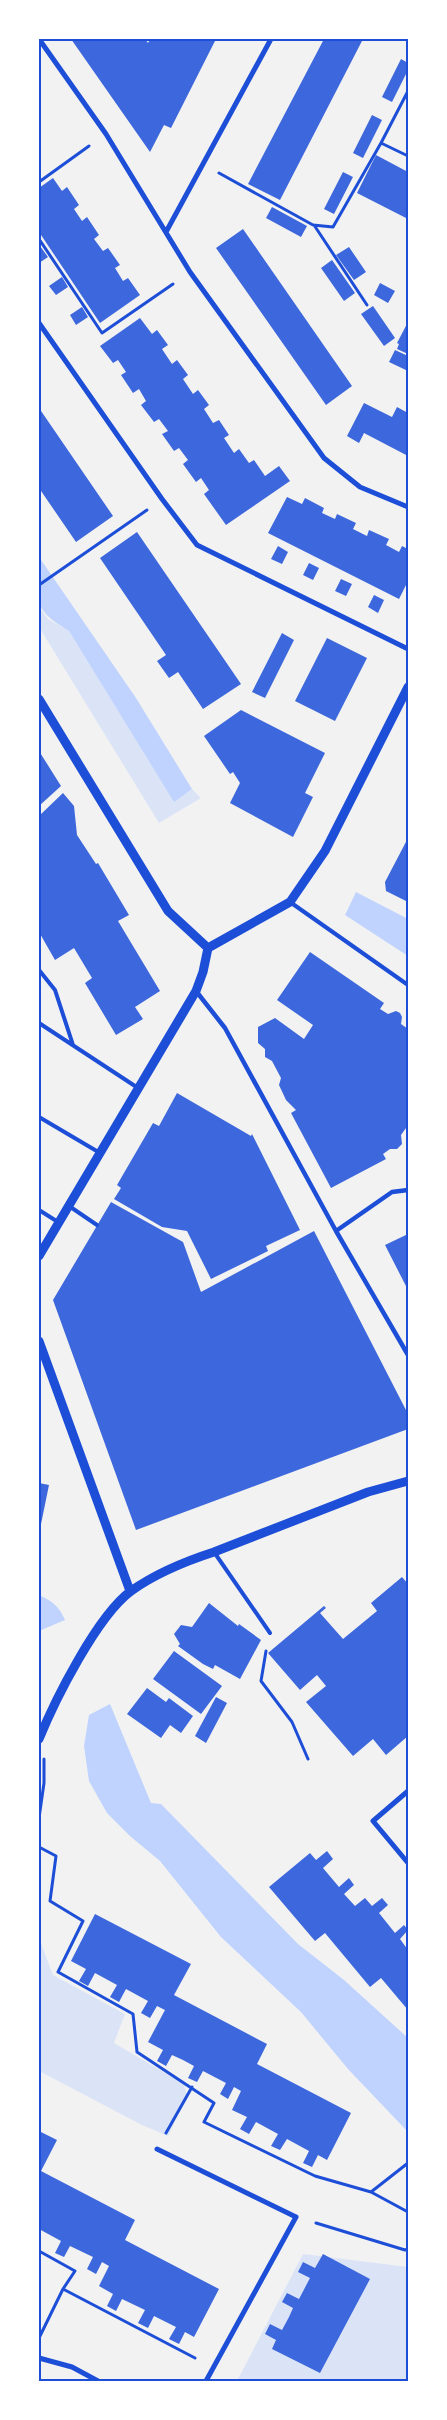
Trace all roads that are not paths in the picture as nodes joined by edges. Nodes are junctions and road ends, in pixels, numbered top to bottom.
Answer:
1 (39, 39) edge
2 (271, 39) edge
3 (166, 232) junction
4 (39, 323) edge
5 (408, 507) edge
6 (408, 649) edge
7 (408, 687) edge
8 (39, 699) edge
9 (290, 902) junction
10 (208, 948) junction
11 (39, 970) edge
12 (408, 985) edge
13 (196, 991) junction
14 (39, 1024) edge
15 (73, 1045) junction
16 (138, 1088) junction
17 (39, 1117) edge
18 (100, 1153) junction
19 (408, 1190) edge
20 (69, 1206) junction
21 (39, 1210) edge
22 (58, 1222) junction
23 (97, 1225) dead end
24 (336, 1231) junction
25 (39, 1256) edge
26 (39, 1342) edge
27 (408, 1355) edge
28 (408, 1482) edge
29 (214, 1552) junction
30 (130, 1591) junction
31 (270, 1633) road end
32 (39, 1739) edge
33 (408, 1791) edge
34 (408, 1863) edge
35 (158, 2149) road end
36 (39, 2358) edge
37 (98, 2381) edge
38 (206, 2381) edge

1 - 3 street
2 - 3 street
3 - 5 street
4 - 6 street
7 - 9 street
8 - 10 street
9 - 10 street
9 - 12 lane
10 - 13 street
11 - 15 lane
13 - 16 street
13 - 24 street
14 - 15 lane
15 - 16 lane
16 - 18 street
17 - 18 lane
18 - 20 street
19 - 24 street
20 - 22 street
20 - 23 lane
21 - 22 lane
22 - 25 street
24 - 27 street
26 - 30 street
28 - 29 street
29 - 30 street
29 - 31 lane
30 - 32 street
33 - 34 street
35 - 38 street
36 - 37 street

